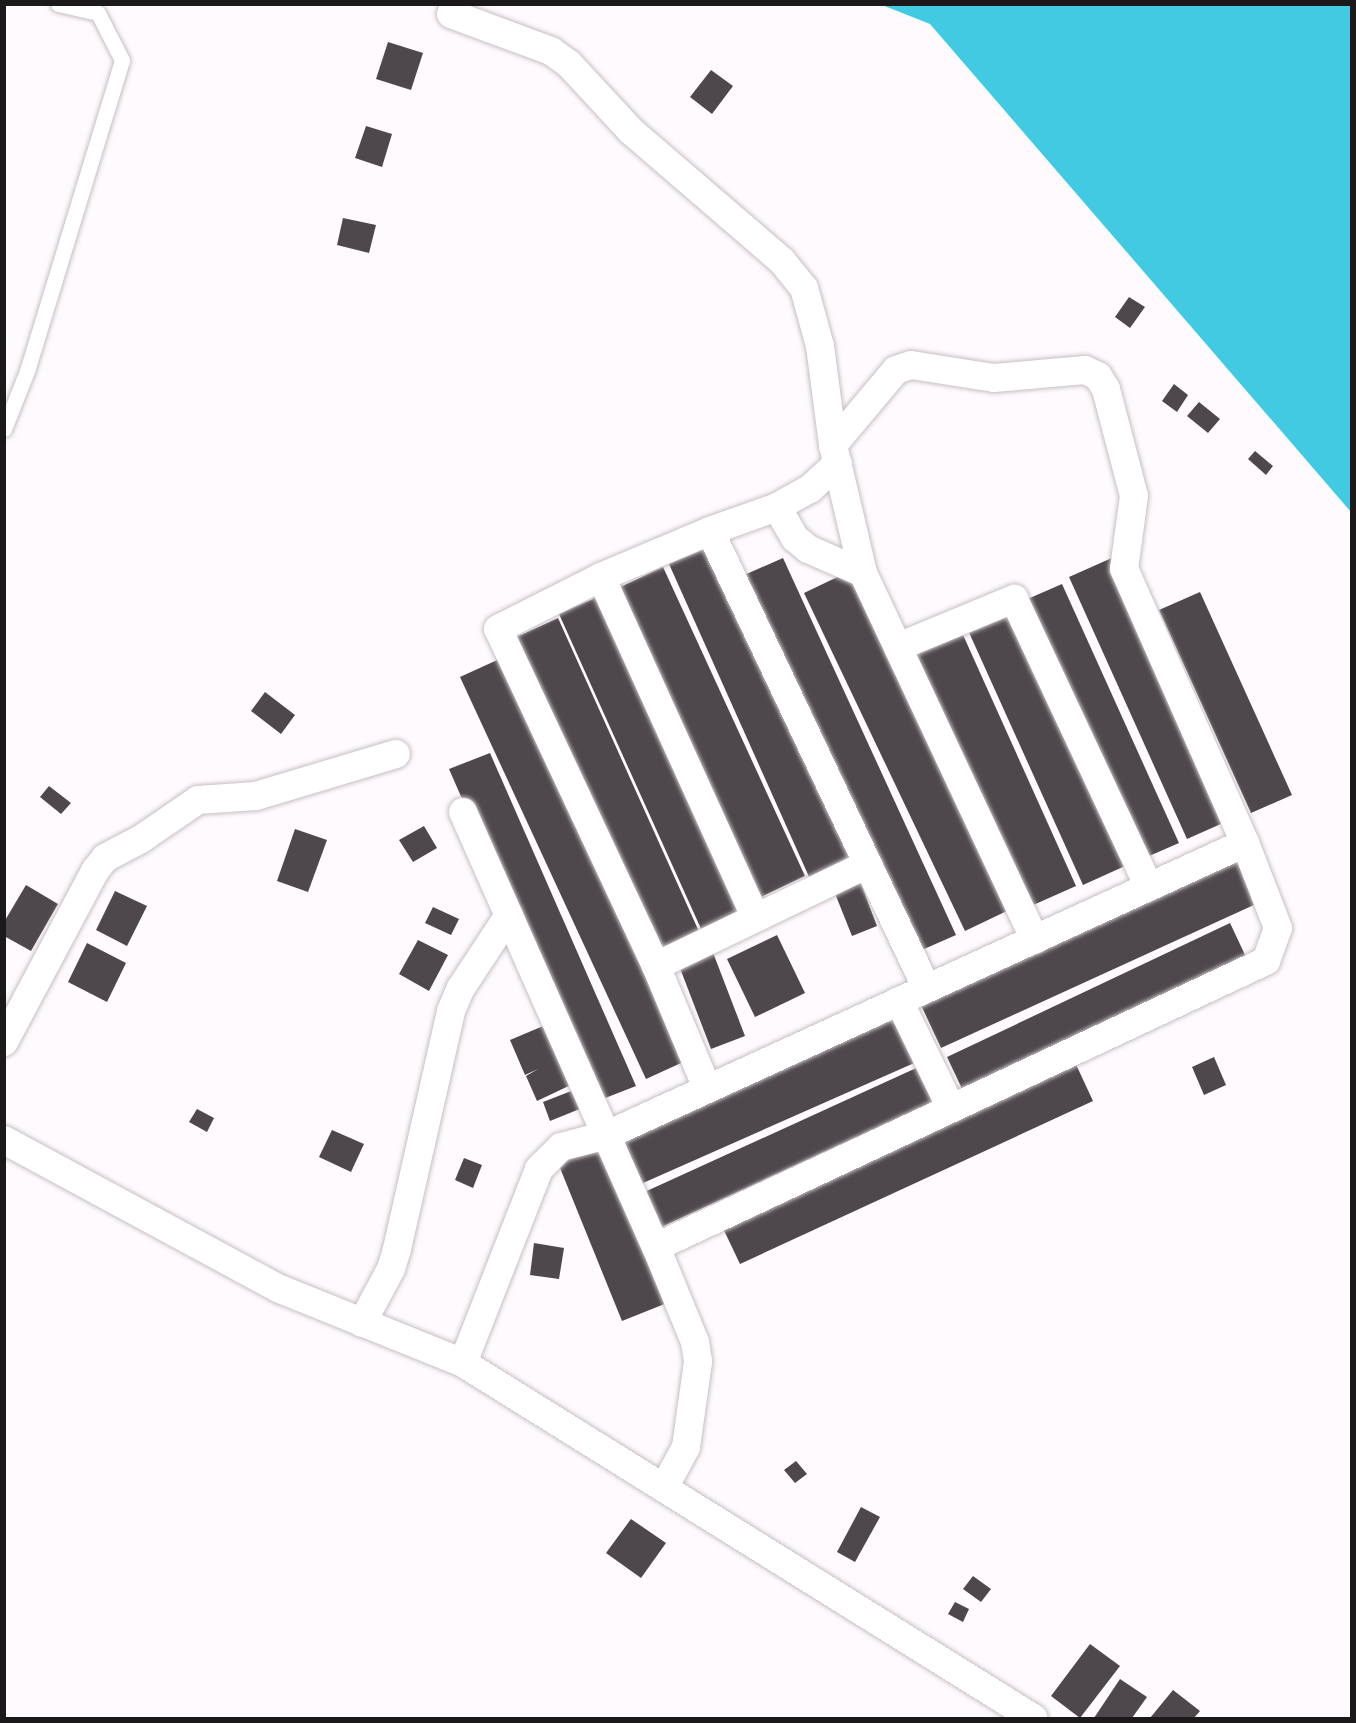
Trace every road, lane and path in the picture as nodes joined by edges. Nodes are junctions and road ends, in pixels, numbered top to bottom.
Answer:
1 (58, 4) edge
2 (452, 14) dead end
3 (4, 429) edge
4 (836, 454) junction
5 (777, 507) junction
6 (710, 531) junction
7 (863, 573) junction
8 (601, 577) junction
9 (898, 646) junction
10 (396, 754) dead end
11 (463, 812) dead end
12 (1245, 843) junction
13 (866, 865) junction
14 (1149, 887) junction
15 (509, 915) junction
16 (755, 916) junction
17 (1035, 940) junction
18 (656, 966) junction
19 (926, 987) junction
20 (899, 1001) junction
21 (4, 1042) edge
22 (707, 1088) junction
23 (951, 1108) junction
24 (607, 1135) junction
25 (4, 1140) edge
26 (656, 1247) junction
27 (362, 1323) junction
28 (463, 1363) junction
29 (665, 1486) junction
30 (1033, 1719) edge

1 - 3 lane
2 - 4 street
4 - 5 street
4 - 7 street
4 - 12 street
5 - 6 street
5 - 7 street
6 - 8 street
6 - 13 street
7 - 9 street
8 - 16 street
8 - 18 street
9 - 14 street
9 - 17 street
10 - 21 street
11 - 15 street
12 - 14 street
12 - 23 street
13 - 16 street
13 - 19 street
14 - 17 street
15 - 24 street
15 - 27 street
16 - 18 street
17 - 19 street
18 - 22 street
19 - 20 street
20 - 22 street
20 - 23 street
22 - 24 street
23 - 26 street
24 - 26 street
24 - 28 street
25 - 27 street
26 - 29 street
27 - 28 street
28 - 29 street
29 - 30 street

